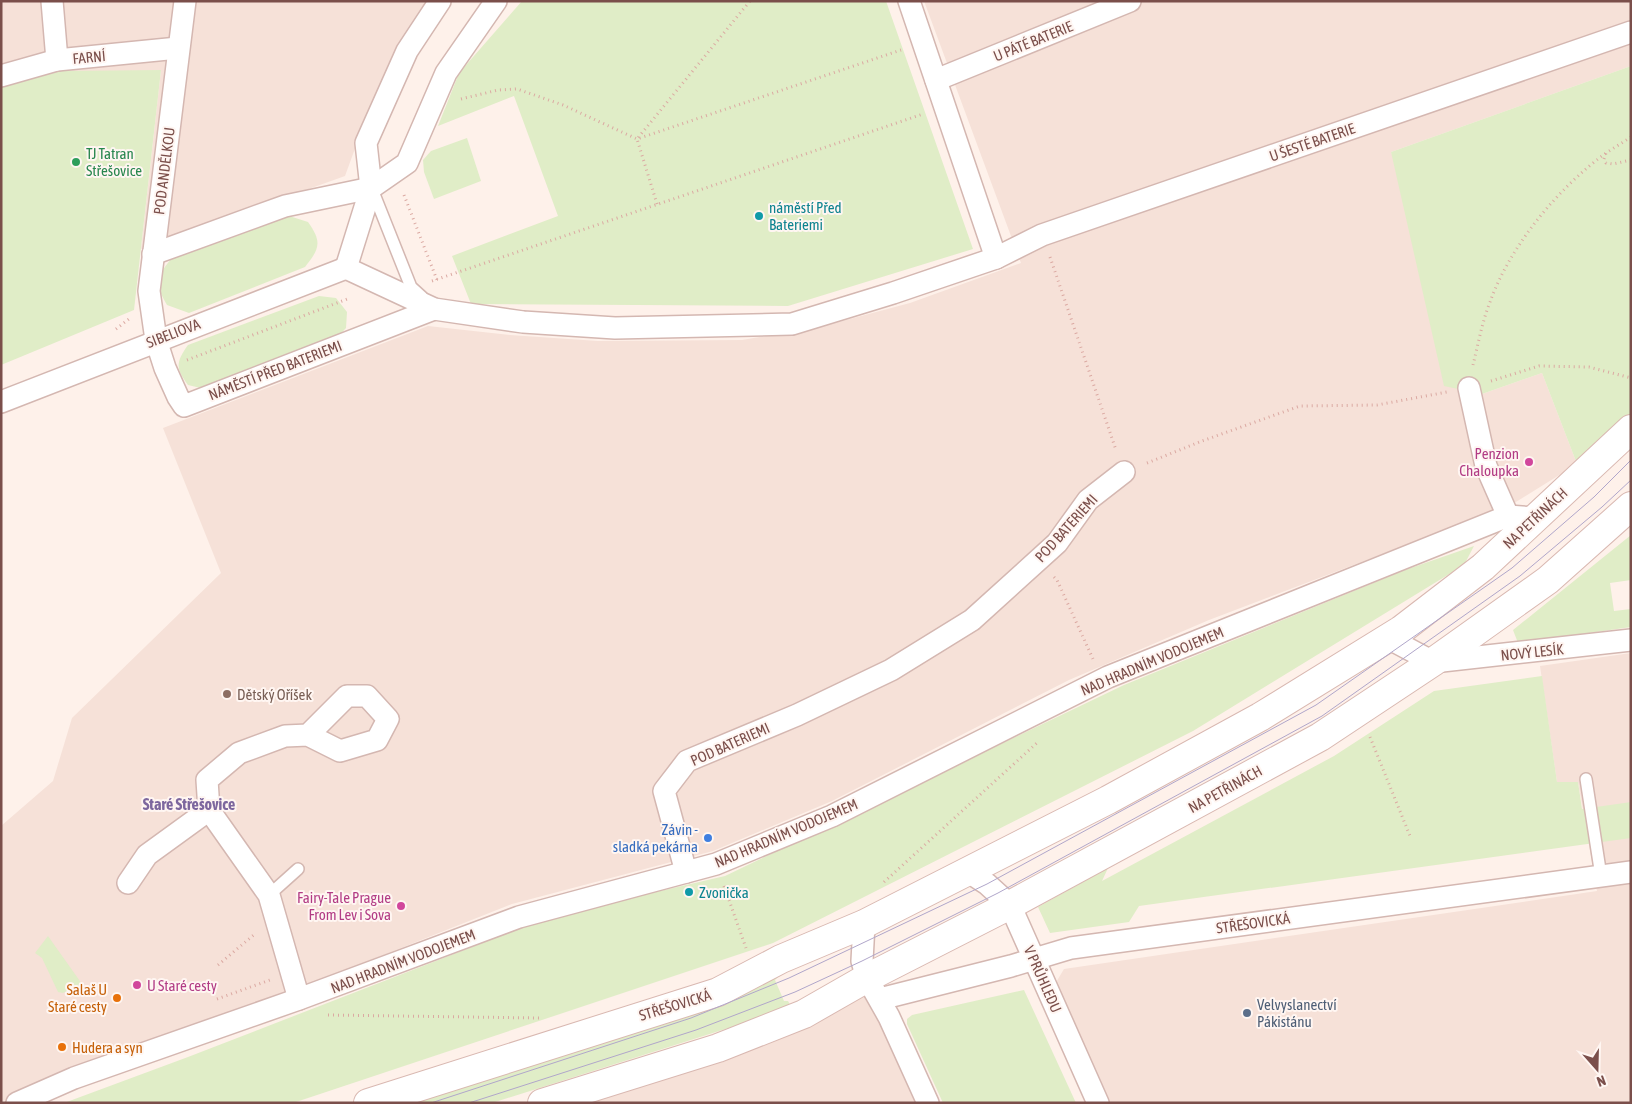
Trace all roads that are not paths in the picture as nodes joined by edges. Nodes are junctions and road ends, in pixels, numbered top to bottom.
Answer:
1 (52, 1) edge
2 (185, 1) edge
3 (440, 1) edge
4 (496, 1) edge
5 (909, 1) edge
6 (1130, 1) edge
7 (1631, 32) edge
8 (178, 48) junction
9 (57, 60) junction
10 (1, 76) edge
11 (936, 80) junction
12 (372, 188) junction
13 (153, 254) junction
14 (996, 258) junction
15 (346, 268) junction
16 (434, 309) junction
17 (156, 340) junction
18 (1469, 388) road end
19 (1, 402) edge
20 (1631, 429) edge
21 (1124, 472) road end
22 (1631, 506) edge
23 (1508, 516) junction
24 (1536, 518) junction
25 (1388, 638) junction
26 (1631, 640) edge
27 (1433, 662) junction
28 (308, 736) dead end
29 (1586, 779) dead end
30 (210, 810) junction
31 (298, 869) dead end
32 (967, 871) junction
33 (686, 872) junction
34 (1631, 872) edge
35 (1601, 876) junction
36 (128, 883) dead end
37 (269, 895) junction
38 (1010, 905) junction
39 (864, 924) junction
40 (1033, 958) junction
41 (873, 988) junction
42 (300, 999) junction
43 (17, 1103) edge
44 (368, 1103) edge
45 (542, 1103) edge
46 (928, 1103) edge
47 (1098, 1103) edge

1 - 9 street
2 - 8 street, POD ANDĚLKOU
3 - 12 street
4 - 12 street
5 - 11 street
6 - 11 street, U PÁTÉ BATERIE
7 - 14 street, U ŠESTÉ BATERIE
8 - 9 street, FARNÍ
8 - 13 street, POD ANDĚLKOU
9 - 10 street, FARNÍ
11 - 14 street
12 - 13 street
12 - 15 street
12 - 16 lane
13 - 17 street, POD ANDĚLKOU
14 - 16 street, NÁMĚSTÍ PŘED BATERIEMI
15 - 16 street, NÁMĚSTÍ PŘED BATERIEMI
15 - 17 street, SIBELIOVA
16 - 17 street, NÁMĚSTÍ PŘED BATERIEMI
17 - 19 street, SIBELIOVA
18 - 23 street
20 - 24 street, NA PETŘINÁCH
21 - 33 street, POD BATERIEMI
22 - 27 street, NA PETŘINÁCH
23 - 24 street, NAD HRADNÍM VODOJEMEM
23 - 33 street, NAD HRADNÍM VODOJEMEM
24 - 25 street, NA PETŘINÁCH
25 - 27 street
25 - 32 street, NA PETŘINÁCH
26 - 27 street, NOVÝ LESÍK
27 - 38 street, NA PETŘINÁCH
28 - 30 street
29 - 35 lane
30 - 36 street
30 - 37 street
31 - 37 lane
32 - 38 street, V PRŮHLEDU
32 - 39 street, STŘEŠOVICKÁ
33 - 42 street, NAD HRADNÍM VODOJEMEM
34 - 35 street, STŘEŠOVICKÁ
35 - 40 street, STŘEŠOVICKÁ
37 - 42 street
38 - 40 street, V PRŮHLEDU
38 - 41 street, STŘEŠOVICKÁ
39 - 41 street
39 - 44 street, STŘEŠOVICKÁ
40 - 41 street, STŘEŠOVICKÁ
40 - 47 street, V PRŮHLEDU
41 - 45 street, STŘEŠOVICKÁ
41 - 46 street
42 - 43 street, NAD HRADNÍM VODOJEMEM

